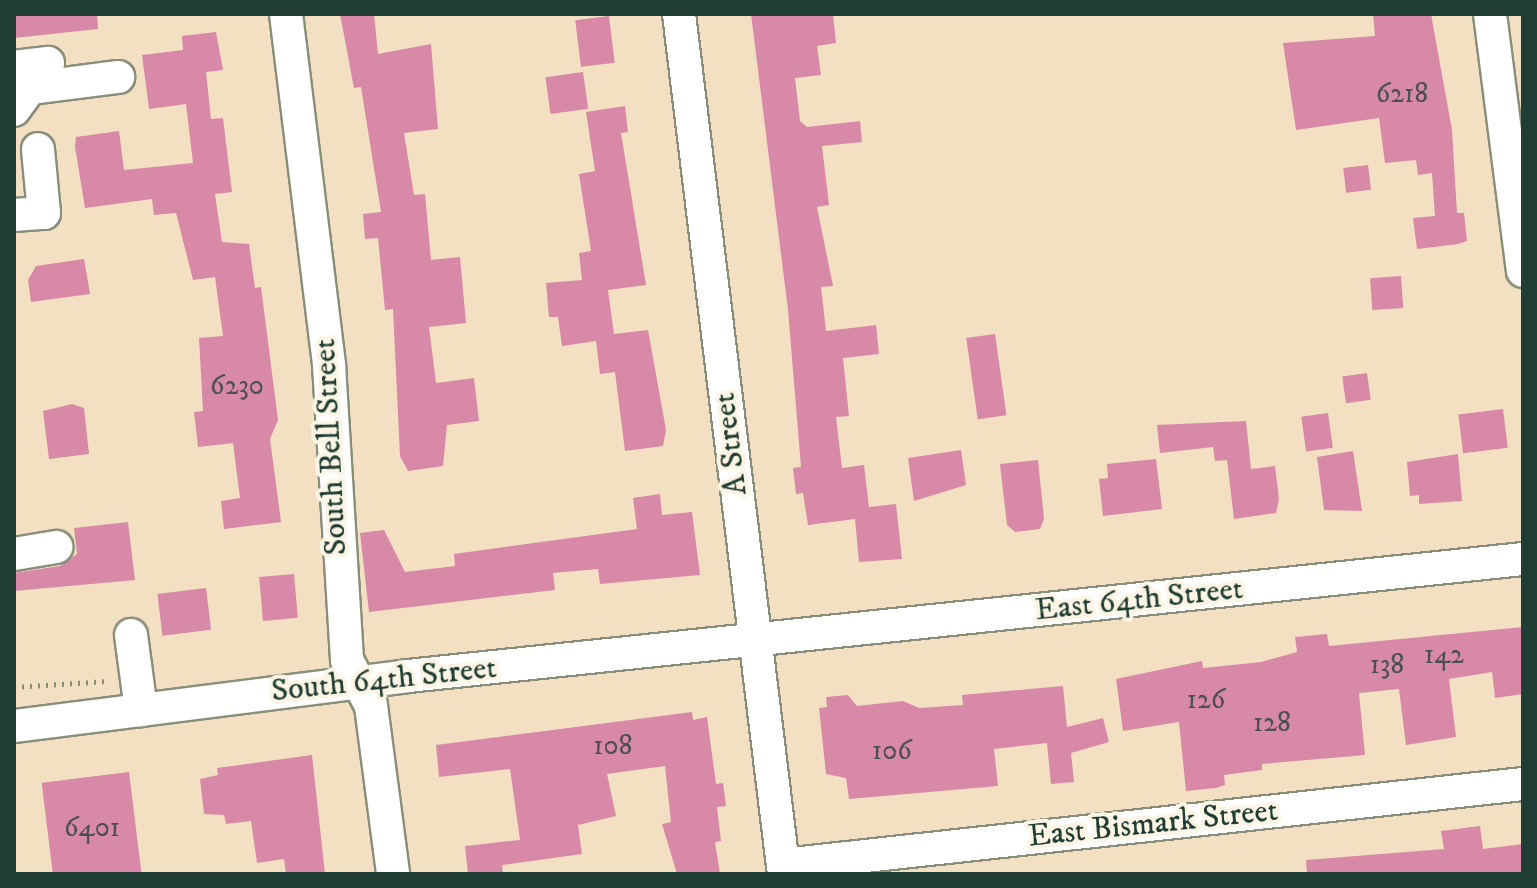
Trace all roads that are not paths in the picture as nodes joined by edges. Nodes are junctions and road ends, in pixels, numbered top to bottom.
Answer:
1 (286, 14) edge
2 (679, 14) edge
3 (1490, 14) edge
4 (118, 77) dead end
5 (20, 88) edge
6 (38, 149) dead end
7 (1514, 153) edge
8 (14, 215) edge
9 (1523, 271) edge
10 (56, 547) dead end
11 (14, 554) edge
12 (1523, 559) edge
13 (131, 635) dead end
14 (755, 641) junction
15 (359, 682) junction
16 (141, 710) junction
17 (14, 726) edge
18 (1523, 784) edge
19 (784, 869) edge
20 (393, 874) edge

1 - 15 street, South Bell Street
2 - 14 street, A Street
3 - 7 street
4 - 5 street
6 - 8 street
7 - 9 street
10 - 11 street
12 - 14 street, East 64th Street
13 - 16 street
14 - 15 street, South 64th Street
14 - 19 street, A Street
15 - 16 street, South 64th Street
15 - 20 street, South Bell Street
16 - 17 street, South 64th Street
18 - 19 street, East Bismark Street

